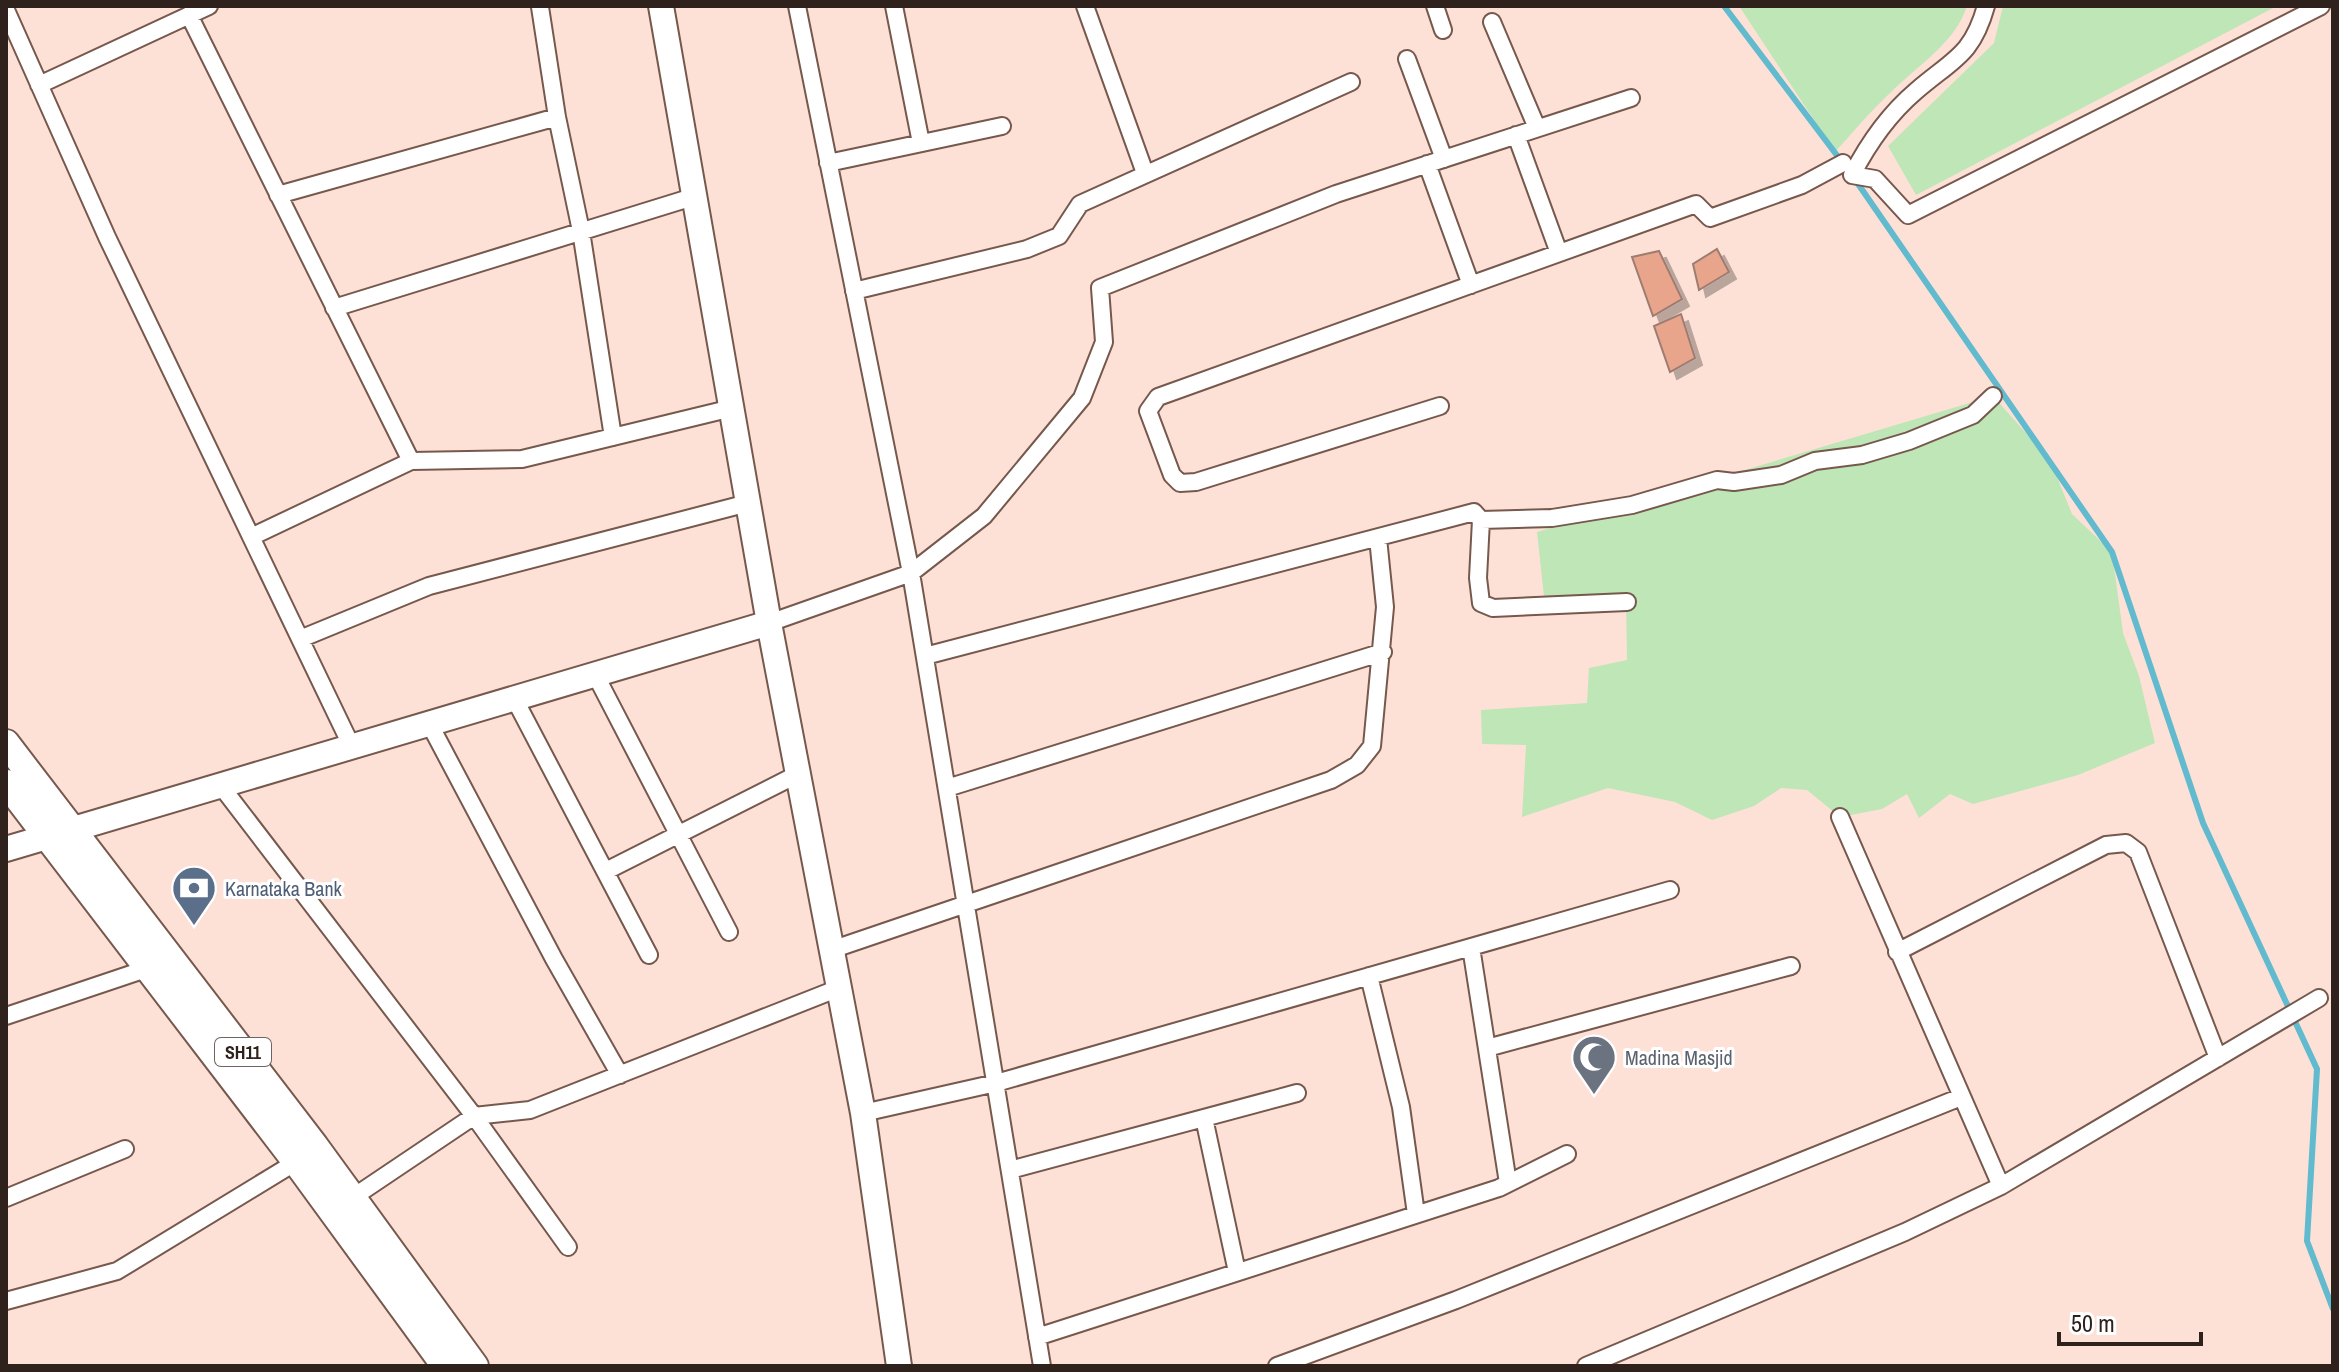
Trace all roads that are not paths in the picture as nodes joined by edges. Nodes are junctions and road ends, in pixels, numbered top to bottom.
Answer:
1 (209, 6) edge
2 (661, 6) edge
3 (797, 6) edge
4 (894, 6) edge
5 (1085, 6) edge
6 (1435, 6) edge
7 (1986, 6) edge
8 (2321, 6) edge
9 (540, 7) edge
10 (6, 10) edge
11 (189, 15) junction
12 (1492, 22) dead end
13 (1443, 30) dead end
14 (1407, 59) dead end
15 (1351, 82) dead end
16 (39, 85) junction
17 (1631, 98) dead end
18 (557, 117) junction
19 (1002, 126) dead end
20 (1537, 128) junction
21 (1516, 135) junction
22 (921, 143) junction
23 (1444, 159) junction
24 (828, 163) junction
25 (1843, 163) dead end
26 (1427, 164) junction
27 (1145, 173) junction
28 (278, 195) junction
29 (696, 196) junction
30 (581, 231) junction
31 (1559, 253) junction
32 (1471, 285) junction
33 (854, 291) junction
34 (334, 308) junction
35 (1993, 396) dead end
36 (1440, 406) dead end
37 (732, 408) junction
38 (613, 437) junction
39 (411, 461) junction
40 (748, 503) junction
41 (1481, 520) junction
42 (251, 537) junction
43 (1378, 538) junction
44 (911, 573) junction
45 (1627, 602) dead end
46 (769, 623) junction
47 (300, 639) junction
48 (1383, 652) junction
49 (925, 656) junction
50 (595, 674) junction
51 (514, 698) junction
52 (429, 723) junction
53 (6, 743) edge
54 (351, 745) junction
55 (798, 774) junction
56 (6, 783) edge
57 (221, 786) junction
58 (947, 788) junction
59 (1840, 817) dead end
60 (680, 833) junction
61 (61, 835) junction
62 (6, 849) edge
63 (606, 871) junction
64 (1670, 890) dead end
65 (966, 903) junction
66 (729, 932) dead end
67 (1471, 947) junction
68 (831, 950) junction
69 (1897, 952) junction
70 (649, 955) dead end
71 (160, 964) junction
72 (1791, 966) dead end
73 (1369, 976) junction
74 (839, 988) junction
75 (2319, 998) dead end
76 (6, 1016) edge
77 (1487, 1048) junction
78 (2218, 1058) junction
79 (620, 1075) junction
80 (996, 1083) junction
81 (1297, 1093) dead end
82 (1961, 1097) junction
83 (863, 1113) junction
84 (474, 1116) junction
85 (1204, 1118) junction
86 (125, 1149) dead end
87 (1567, 1154) dead end
88 (296, 1162) junction
89 (1010, 1170) junction
90 (1508, 1183) junction
91 (2001, 1186) junction
92 (6, 1198) edge
93 (352, 1198) junction
94 (1416, 1214) junction
95 (568, 1247) dead end
96 (1237, 1272) junction
97 (6, 1301) edge
98 (1037, 1337) junction
99 (1621, 1359) edge
100 (435, 1363) edge
101 (475, 1366) edge
102 (899, 1366) edge
103 (1042, 1366) edge
104 (1277, 1366) edge
105 (1586, 1366) edge

1 - 11 street
2 - 29 street
3 - 24 street
4 - 22 street
5 - 27 street
6 - 13 street
7 - 8 street
9 - 18 street
10 - 16 street
11 - 16 street
11 - 28 street
12 - 20 street
14 - 23 street
15 - 27 street
16 - 42 street
17 - 20 street
18 - 28 street
18 - 30 street
19 - 22 street
20 - 21 street
21 - 23 street
21 - 31 street
22 - 24 street
23 - 26 street
24 - 33 street
25 - 31 street
26 - 32 street
26 - 44 street
27 - 33 street
28 - 34 street
29 - 30 street
29 - 37 street
30 - 34 street
30 - 38 street
31 - 32 street
32 - 36 street
33 - 44 street
34 - 39 street
35 - 41 street
37 - 38 street
37 - 40 street
38 - 39 street
39 - 42 street
40 - 46 street
40 - 47 street
41 - 43 street
41 - 45 street
42 - 47 street
43 - 48 street
43 - 49 street
44 - 46 street
44 - 49 street
46 - 50 street
46 - 55 street
47 - 54 street
48 - 58 street
48 - 65 street
49 - 58 street
50 - 51 street
50 - 60 street
51 - 52 street
51 - 63 street
52 - 54 street
52 - 79 street
53 - 61 main road, SH11
54 - 57 street
55 - 60 street
55 - 68 street
56 - 61 main road, SH11
57 - 61 street
57 - 84 street
58 - 65 street
59 - 69 street
60 - 63 street
60 - 66 street
61 - 62 street
61 - 71 main road, SH11
63 - 70 street
64 - 67 street
65 - 68 street
65 - 80 street
67 - 73 street
67 - 77 street
68 - 74 street
69 - 78 street
69 - 82 street
71 - 76 street
71 - 88 main road, SH11
71 - 93 main road, SH11
72 - 77 street
73 - 80 street
73 - 94 street
74 - 79 street
74 - 83 street
75 - 78 street
77 - 90 street
78 - 91 street
79 - 84 street
80 - 83 street
80 - 89 street
81 - 85 street
82 - 91 street
82 - 104 street
83 - 102 street
84 - 93 street
84 - 95 street
85 - 89 street
85 - 96 street
86 - 92 street
87 - 90 street
88 - 97 street
88 - 100 main road, SH11
89 - 98 street
90 - 94 street
91 - 99 street
93 - 101 main road, SH11
94 - 96 street
96 - 98 street
98 - 103 street
99 - 105 street

